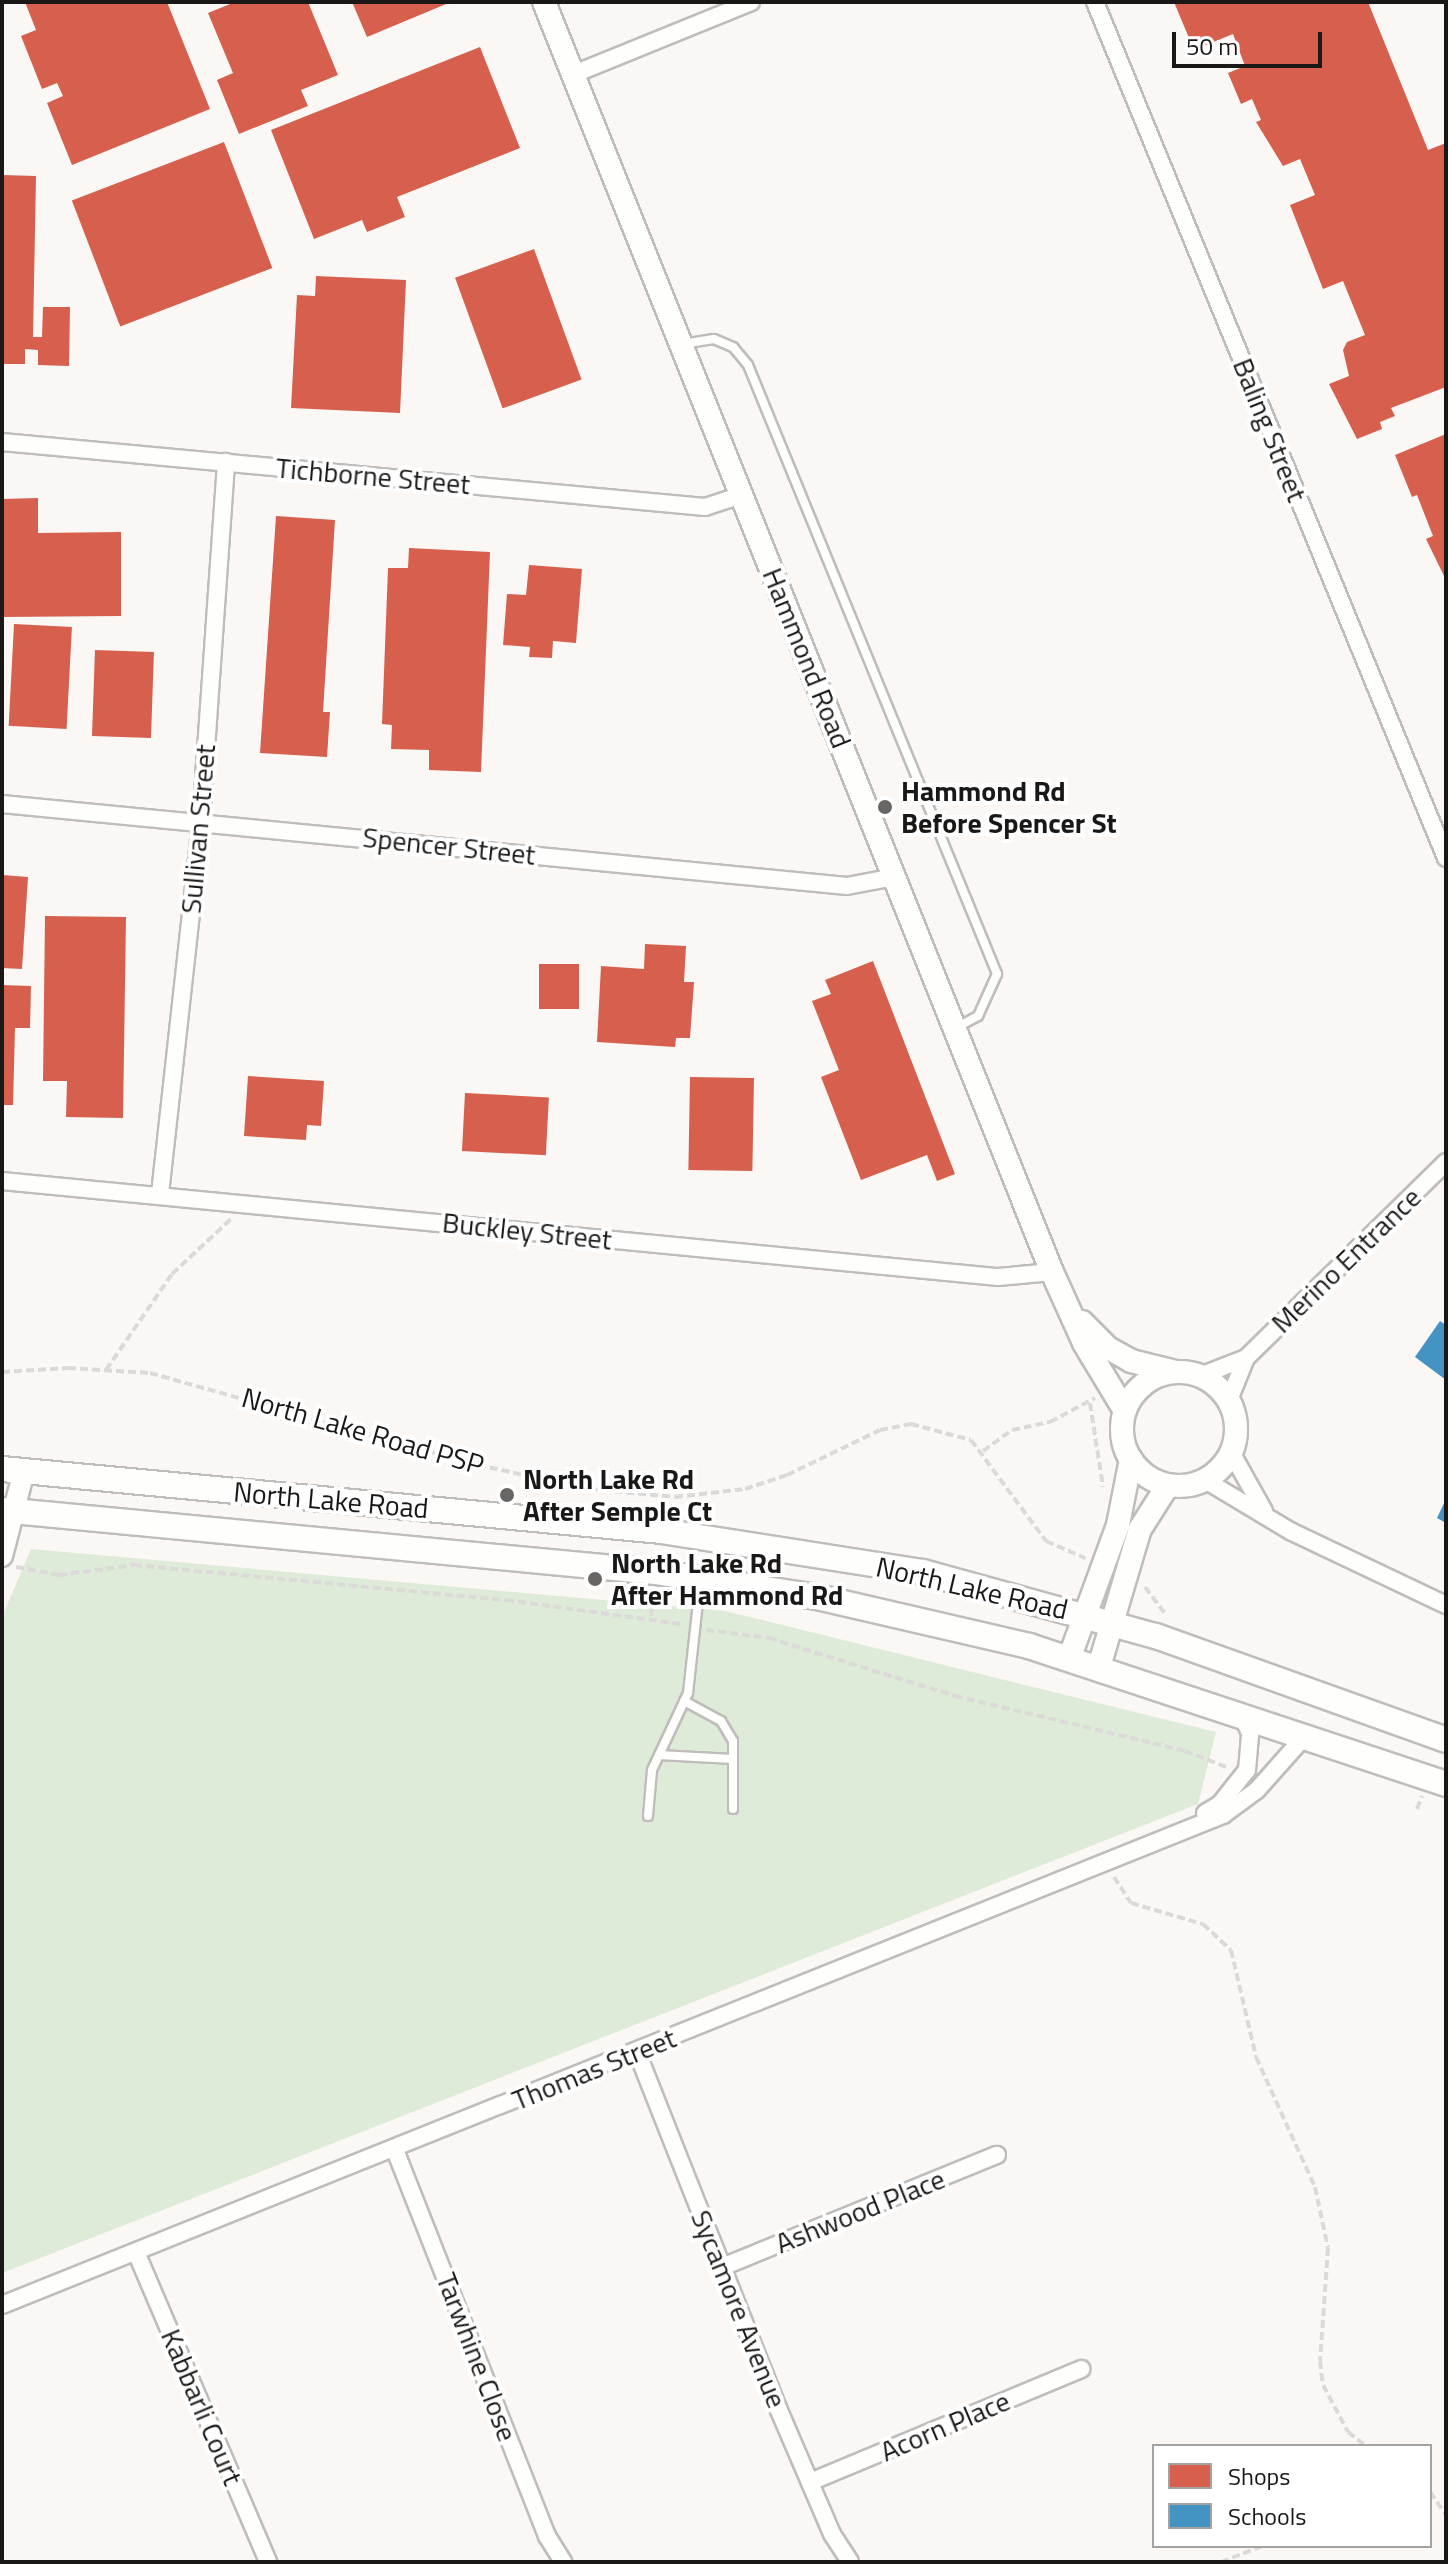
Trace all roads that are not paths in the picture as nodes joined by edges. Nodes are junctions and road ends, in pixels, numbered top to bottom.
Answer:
1 (544, 2) edge
2 (751, 2) edge
3 (1095, 2) edge
4 (574, 74) junction
5 (681, 344) junction
6 (2, 442) edge
7 (226, 462) junction
8 (742, 495) junction
9 (2, 804) edge
10 (201, 821) junction
11 (1446, 858) edge
12 (895, 877) junction
13 (955, 1028) junction
14 (1446, 1162) edge
15 (2, 1181) edge
16 (160, 1194) junction
17 (1052, 1272) junction
18 (1073, 1312) junction
19 (1246, 1358) junction
20 (1189, 1374) junction
21 (1229, 1400) junction
22 (1125, 1411) junction
23 (1231, 1452) junction
24 (1131, 1459) junction
25 (13, 1470) edge
26 (1205, 1480) junction
27 (1168, 1485) junction
28 (9, 1511) edge
29 (1265, 1512) junction
30 (2, 1556) edge
31 (700, 1579) junction
32 (1446, 1605) edge
33 (1085, 1615) junction
34 (1112, 1623) junction
35 (1069, 1659) junction
36 (1099, 1667) junction
37 (684, 1701) junction
38 (1241, 1714) junction
39 (1305, 1736) junction
40 (1446, 1740) edge
41 (659, 1755) junction
42 (733, 1759) junction
43 (1446, 1784) edge
44 (733, 1809) dead end
45 (648, 1816) dead end
46 (1183, 1827) junction
47 (637, 2052) junction
48 (395, 2150) junction
49 (997, 2155) dead end
50 (136, 2252) junction
51 (722, 2267) junction
52 (2, 2305) edge
53 (1081, 2369) dead end
54 (810, 2482) junction
55 (268, 2562) edge
56 (563, 2562) edge
57 (850, 2562) edge

1 - 4 main road, Hammond Road
2 - 4 street
3 - 11 street, Baling Street
4 - 5 main road, Hammond Road
5 - 8 main road, Hammond Road
5 - 13 lane
6 - 7 street, Tichborne Street
7 - 8 street, Tichborne Street
7 - 10 street, Sullivan Street
8 - 12 main road, Hammond Road
9 - 10 street, Spencer Street
10 - 12 street, Spencer Street
10 - 16 street, Sullivan Street
12 - 13 main road, Hammond Road
13 - 17 main road, Hammond Road
14 - 19 street, Merino Entrance
15 - 16 street, Buckley Street
16 - 17 street, Buckley Street
17 - 18 main road, Hammond Road
18 - 20 main road, Hammond Road
18 - 22 main road, Hammond Road
19 - 20 street, Merino Entrance
19 - 21 street, Merino Entrance
20 - 21 main road
20 - 22 main road
21 - 23 main road
22 - 24 main road
23 - 26 main road
23 - 29 street
24 - 27 main road
24 - 33 main road
25 - 28 street
25 - 33 main road, North Lake Road
26 - 27 main road
26 - 29 street
27 - 34 main road
28 - 30 street
28 - 31 main road, North Lake Road
29 - 32 street
31 - 35 main road, North Lake Road
31 - 37 lane
33 - 34 main road, North Lake Road
33 - 35 main road
34 - 36 main road
34 - 40 main road, North Lake Road
35 - 36 main road, North Lake Road
36 - 38 main road, North Lake Road
37 - 41 lane
37 - 42 lane
38 - 39 main road, North Lake Road
38 - 46 street, Thomas Street
39 - 43 main road, North Lake Road
39 - 46 street, Thomas Street
41 - 42 lane
41 - 45 lane
42 - 44 lane
46 - 47 street, Thomas Street
47 - 48 street, Thomas Street
47 - 51 street, Sycamore Avenue
48 - 50 street, Thomas Street
48 - 56 street, Tarwhine Close
49 - 51 street, Ashwood Place
50 - 52 street, Thomas Street
50 - 55 street, Kabbarli Court
51 - 54 street, Sycamore Avenue
53 - 54 street, Acorn Place
54 - 57 street, Sycamore Avenue

